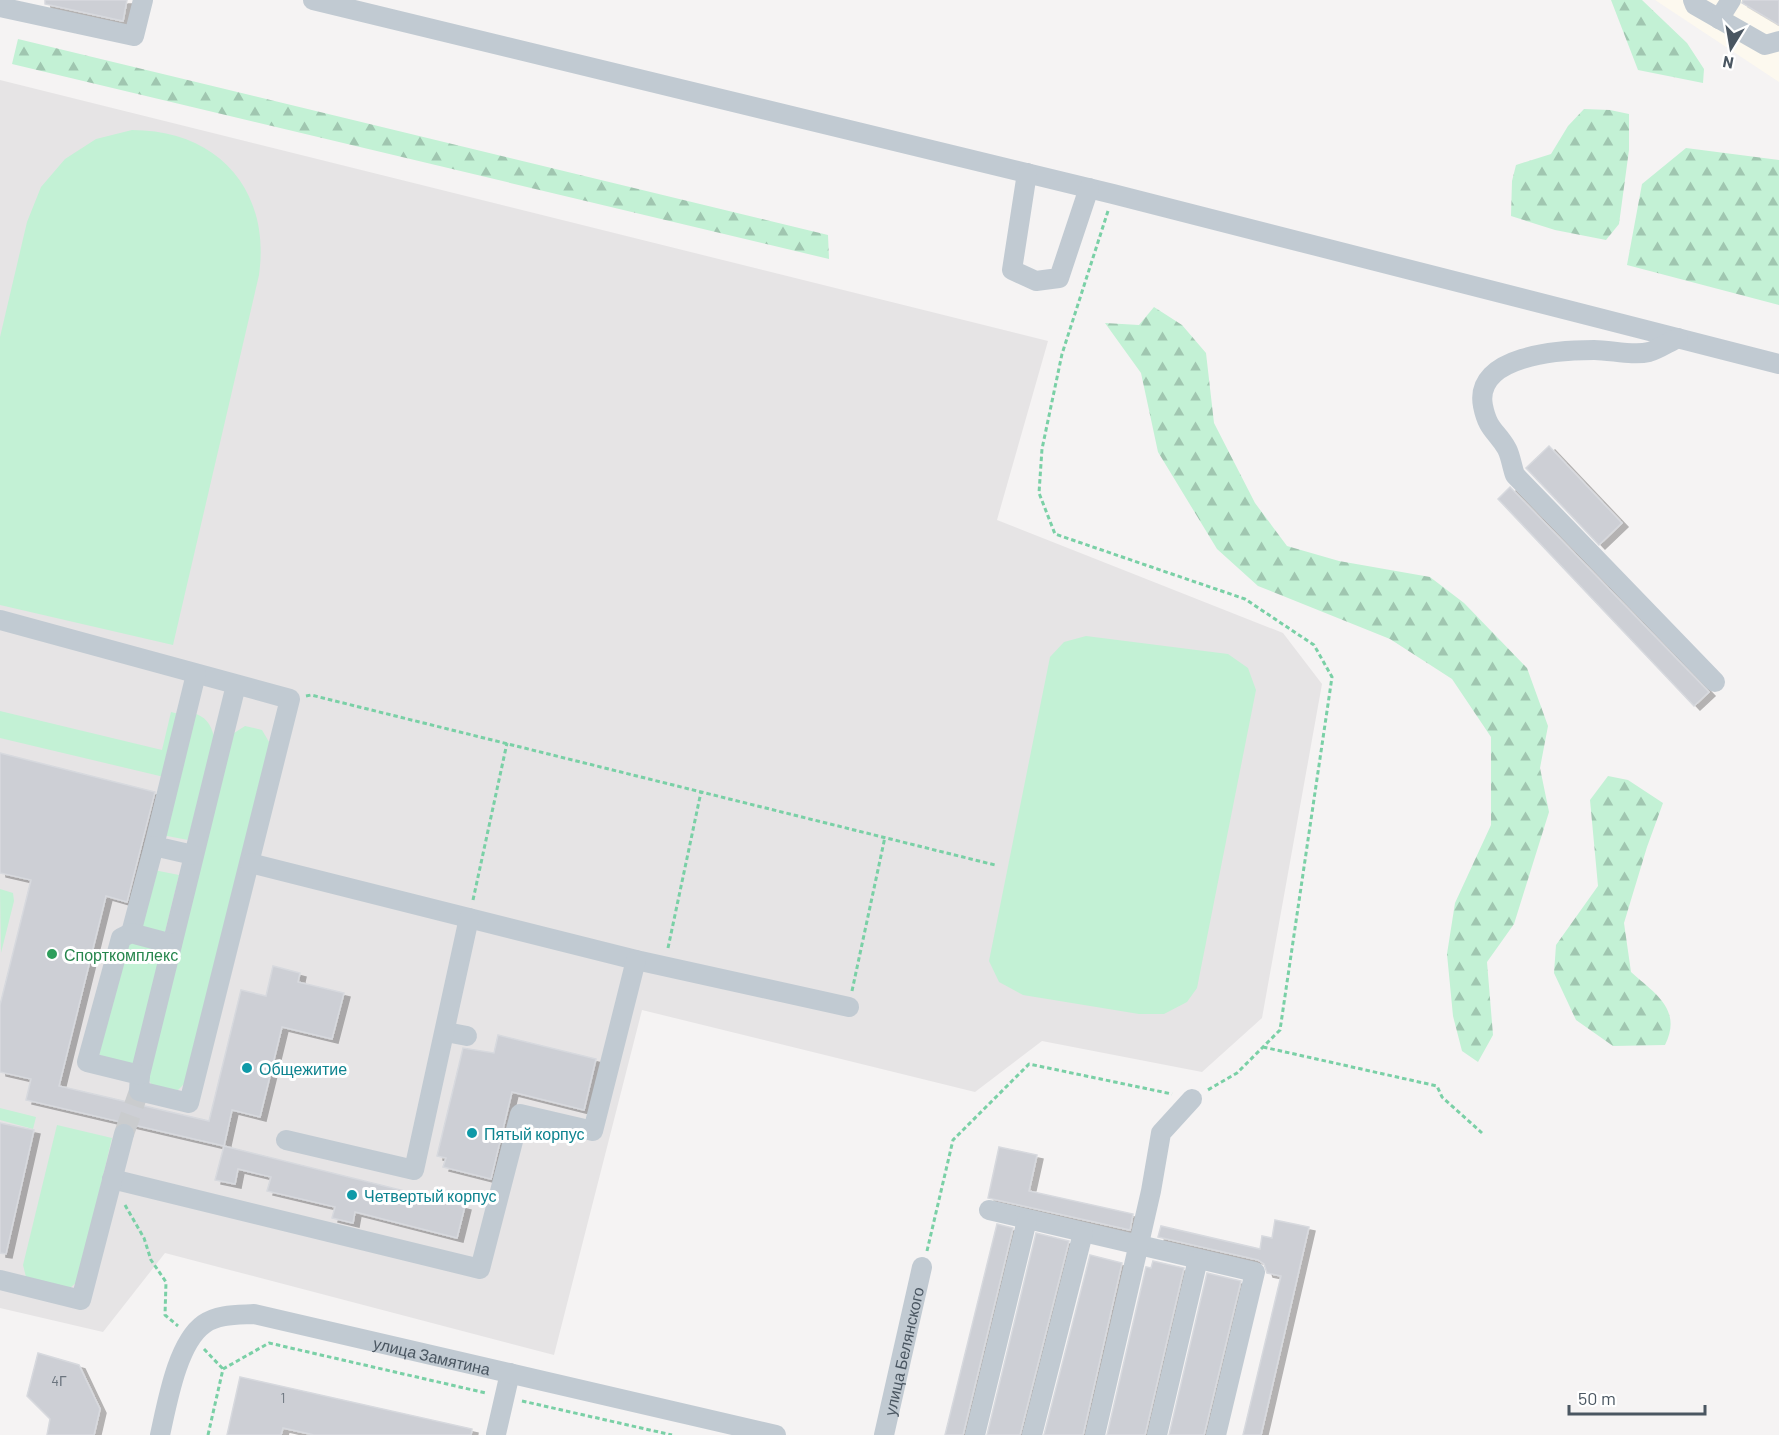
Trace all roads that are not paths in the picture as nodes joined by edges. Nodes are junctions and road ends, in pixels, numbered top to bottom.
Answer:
1 (143, 0) edge
2 (313, 0) edge
3 (1693, 0) edge
4 (1731, 0) edge
5 (0, 7) edge
6 (364, 7) edge
7 (1719, 19) junction
8 (1779, 41) edge
9 (1027, 173) junction
10 (1089, 188) junction
11 (1677, 338) junction
12 (1779, 364) edge
13 (0, 620) edge
14 (196, 674) junction
15 (1714, 682) dead end
16 (236, 686) junction
17 (154, 846) junction
18 (194, 855) junction
19 (250, 863) junction
20 (469, 918) junction
21 (131, 933) junction
22 (172, 944) junction
23 (636, 960) junction
24 (849, 1007) road end
25 (446, 1032) junction
26 (467, 1036) dead end
27 (140, 1075) junction
28 (1192, 1099) road end
29 (123, 1134) tunnel mouth
30 (286, 1140) dead end
31 (115, 1179) junction
32 (989, 1210) dead end
33 (1027, 1220) junction
34 (1083, 1233) junction
35 (1138, 1246) junction
36 (1198, 1259) junction
37 (922, 1267) road end
38 (0, 1280) edge
39 (510, 1373) junction
40 (496, 1434) edge
41 (160, 1435) edge
42 (776, 1435) edge
43 (884, 1435) edge
44 (975, 1435) edge
45 (1032, 1435) edge
46 (1095, 1435) edge
47 (1156, 1435) edge
48 (1216, 1435) edge

1 - 5 street
2 - 6 street
3 - 7 street
4 - 7 street
6 - 9 street
7 - 8 street
9 - 10 street
9 - 10 street
10 - 11 street
11 - 12 street
11 - 15 street
13 - 14 street
14 - 16 street
14 - 17 street
16 - 18 street
16 - 19 street
17 - 18 street
17 - 21 street
18 - 22 street
19 - 20 street
19 - 27 street
20 - 23 street
20 - 25 street
21 - 22 street
21 - 27 street
22 - 27 street
23 - 24 street
23 - 31 street
25 - 26 street
25 - 30 street
28 - 35 street
29 - 31 street
31 - 38 street
32 - 33 street
33 - 34 street
33 - 44 street
34 - 35 street
34 - 45 street
35 - 36 street
35 - 46 street
36 - 47 street
36 - 48 street
37 - 43 street, улица Белянского
39 - 40 street
39 - 41 street, улица Замятина
39 - 42 street, улица Замятина

